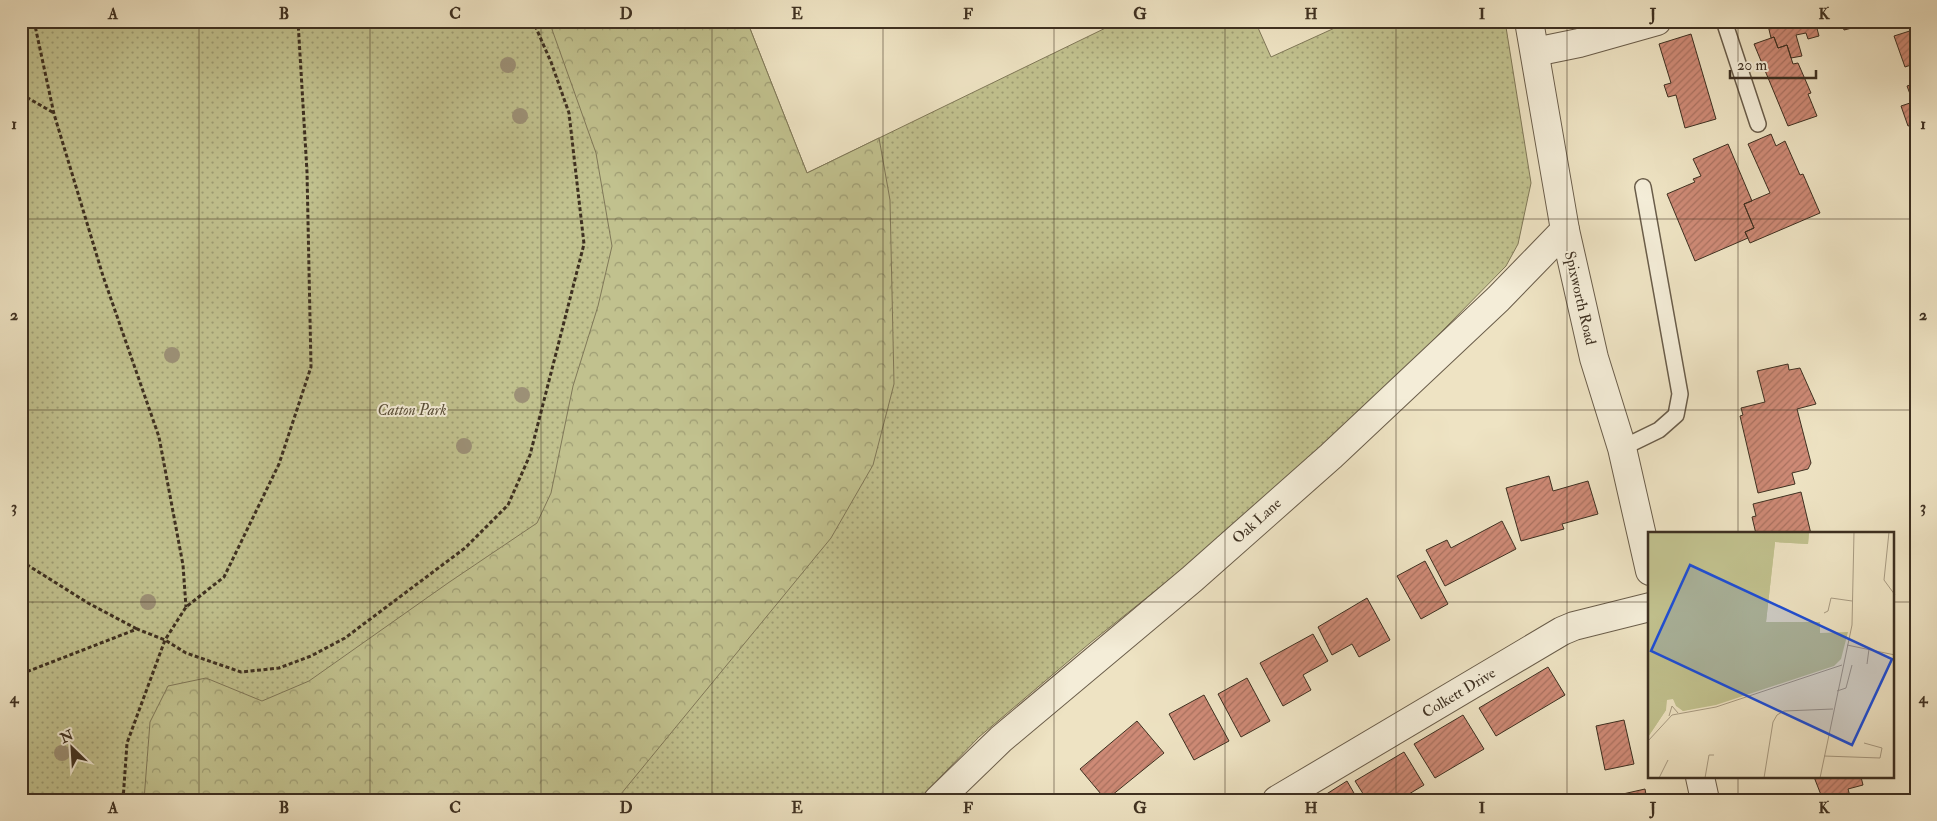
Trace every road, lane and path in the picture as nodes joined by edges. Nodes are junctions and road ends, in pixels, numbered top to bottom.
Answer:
1 (34, 21) edge
2 (298, 21) edge
3 (533, 21) edge
4 (1529, 21) edge
5 (1657, 21) edge
6 (1724, 21) edge
7 (1535, 52) junction
8 (21, 94) edge
9 (54, 114) junction
10 (1758, 124) dead end
11 (1643, 187) dead end
12 (1565, 230) junction
13 (1622, 448) junction
14 (21, 561) edge
15 (1648, 563) edge
16 (186, 607) junction
17 (1648, 608) edge
18 (137, 629) junction
19 (165, 640) junction
20 (21, 674) edge
21 (1700, 778) edge
22 (123, 800) edge
23 (938, 800) edge
24 (1276, 800) edge
25 (1705, 800) edge

1 - 9 path
2 - 16 path
3 - 19 path
4 - 7 street, Spixworth Road
5 - 7 street
6 - 10 lane
7 - 12 street, Spixworth Road
8 - 9 path
9 - 16 path
11 - 13 lane
12 - 13 street, Spixworth Road
12 - 23 street, Oak Lane
13 - 15 street, Spixworth Road
14 - 18 path
16 - 19 path
17 - 24 street, Colkett Drive
18 - 19 path
18 - 20 path
19 - 22 path
21 - 25 street

